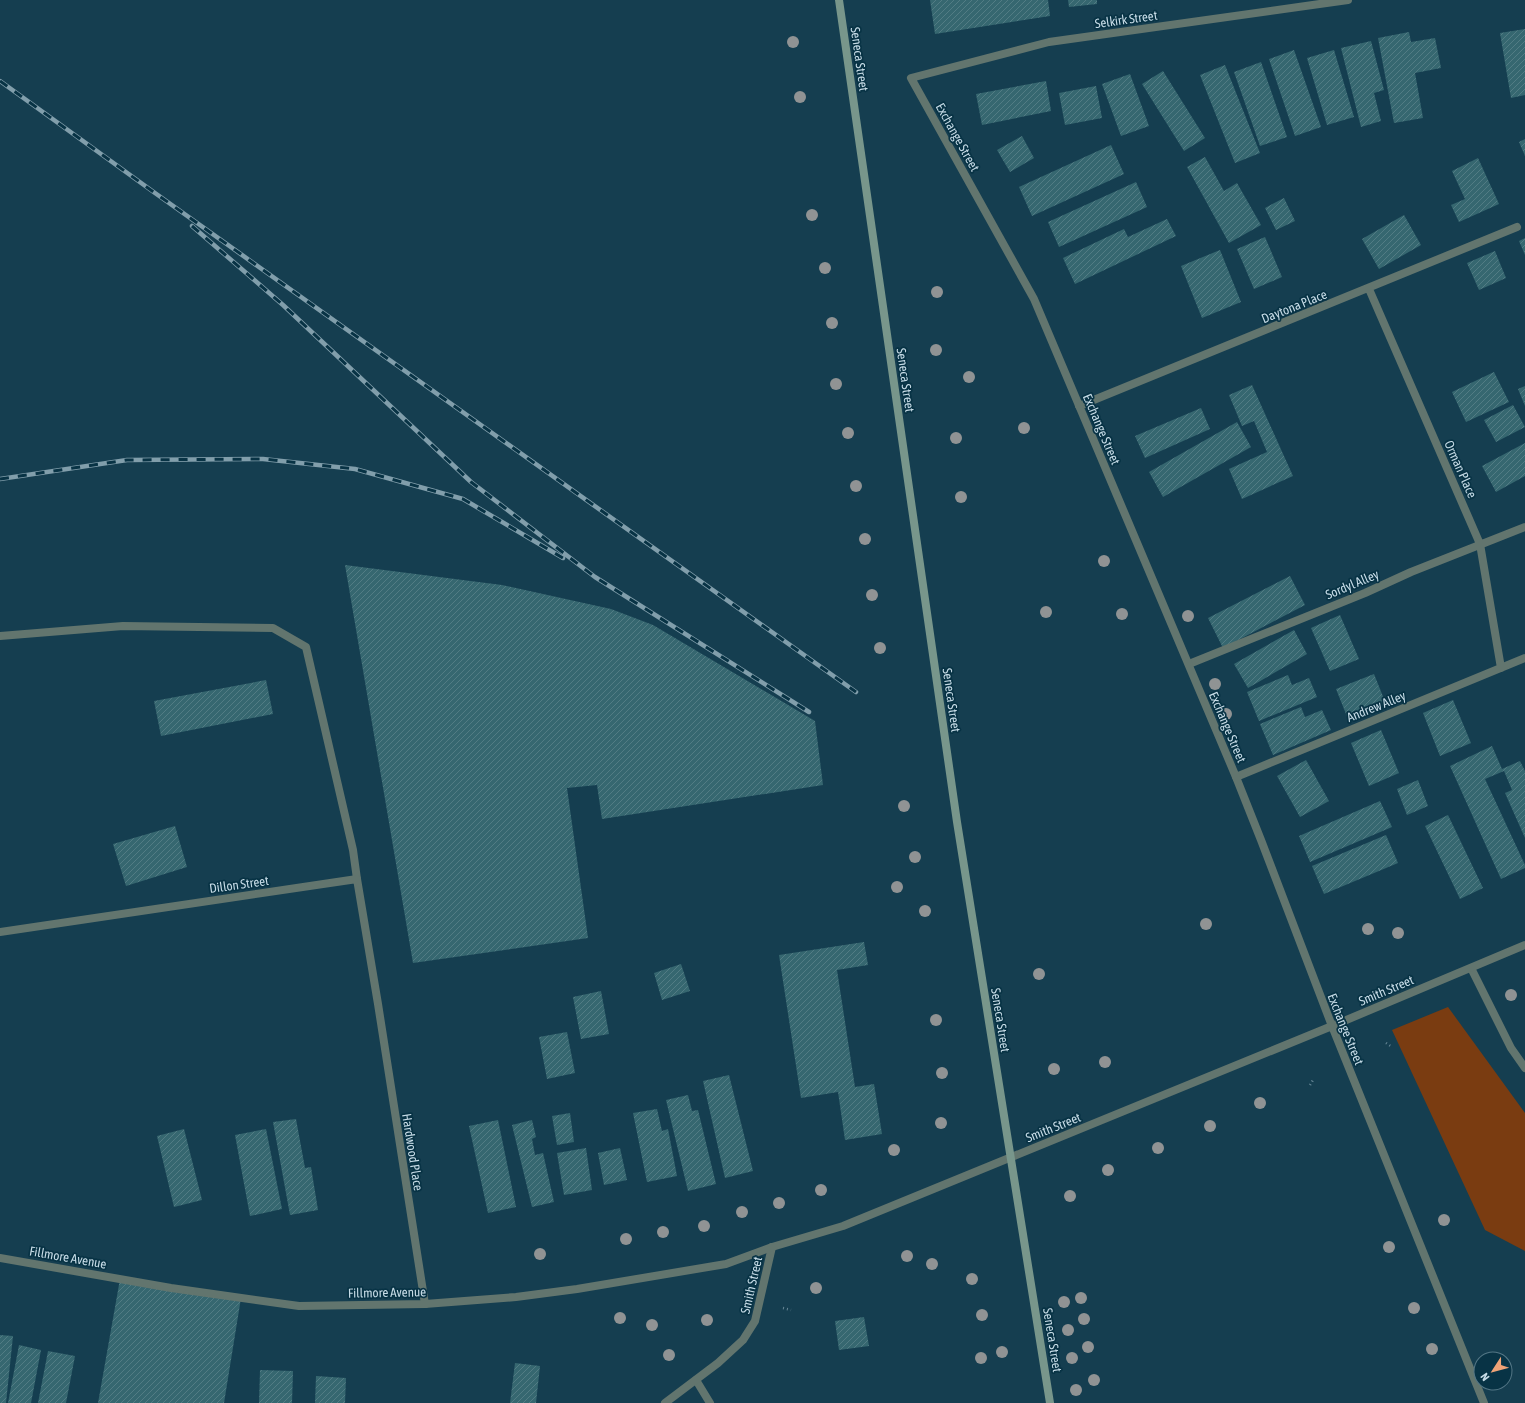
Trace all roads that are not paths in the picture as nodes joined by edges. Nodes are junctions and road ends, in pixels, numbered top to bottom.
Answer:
1 (839, 0) edge
2 (1348, 0) edge
3 (911, 78) joint
4 (1517, 227) dead end
5 (1369, 288) junction
6 (1079, 406) junction
7 (1525, 527) edge
8 (1480, 544) junction
9 (0, 636) edge
10 (1525, 658) edge
11 (1189, 664) junction
12 (1501, 668) junction
13 (1236, 777) junction
14 (357, 879) junction
15 (0, 932) edge
16 (1525, 945) edge
17 (1471, 968) junction
18 (1332, 1026) junction
19 (1525, 1068) edge
20 (1012, 1157) junction
21 (772, 1247) junction
22 (0, 1258) edge
23 (425, 1304) junction
24 (696, 1380) junction
25 (665, 1403) edge
26 (710, 1403) edge
27 (1050, 1403) edge
28 (1484, 1403) edge

1 - 20 main road, Seneca Street
2 - 3 street, Selkirk Street
3 - 6 street, Exchange Street
4 - 5 street, Daytona Place
5 - 6 street, Daytona Place
5 - 8 street, Orman Place
6 - 11 street, Exchange Street
7 - 8 street, Sordyl Alley
8 - 11 street, Sordyl Alley
8 - 12 street, Orman Place
9 - 14 street
10 - 12 street, Andrew Alley
11 - 13 street, Exchange Street
12 - 13 street, Andrew Alley
13 - 18 street, Exchange Street
14 - 15 street, Dillon Street
14 - 23 street, Hardwood Place
16 - 17 street, Smith Street
17 - 18 street, Smith Street
17 - 19 street
18 - 20 street, Smith Street
18 - 28 street, Exchange Street
20 - 21 street, Smith Street
20 - 27 main road, Seneca Street
21 - 23 street, Fillmore Avenue
21 - 24 street, Smith Street
22 - 23 street, Fillmore Avenue
24 - 25 street, Smith Street
24 - 26 street

